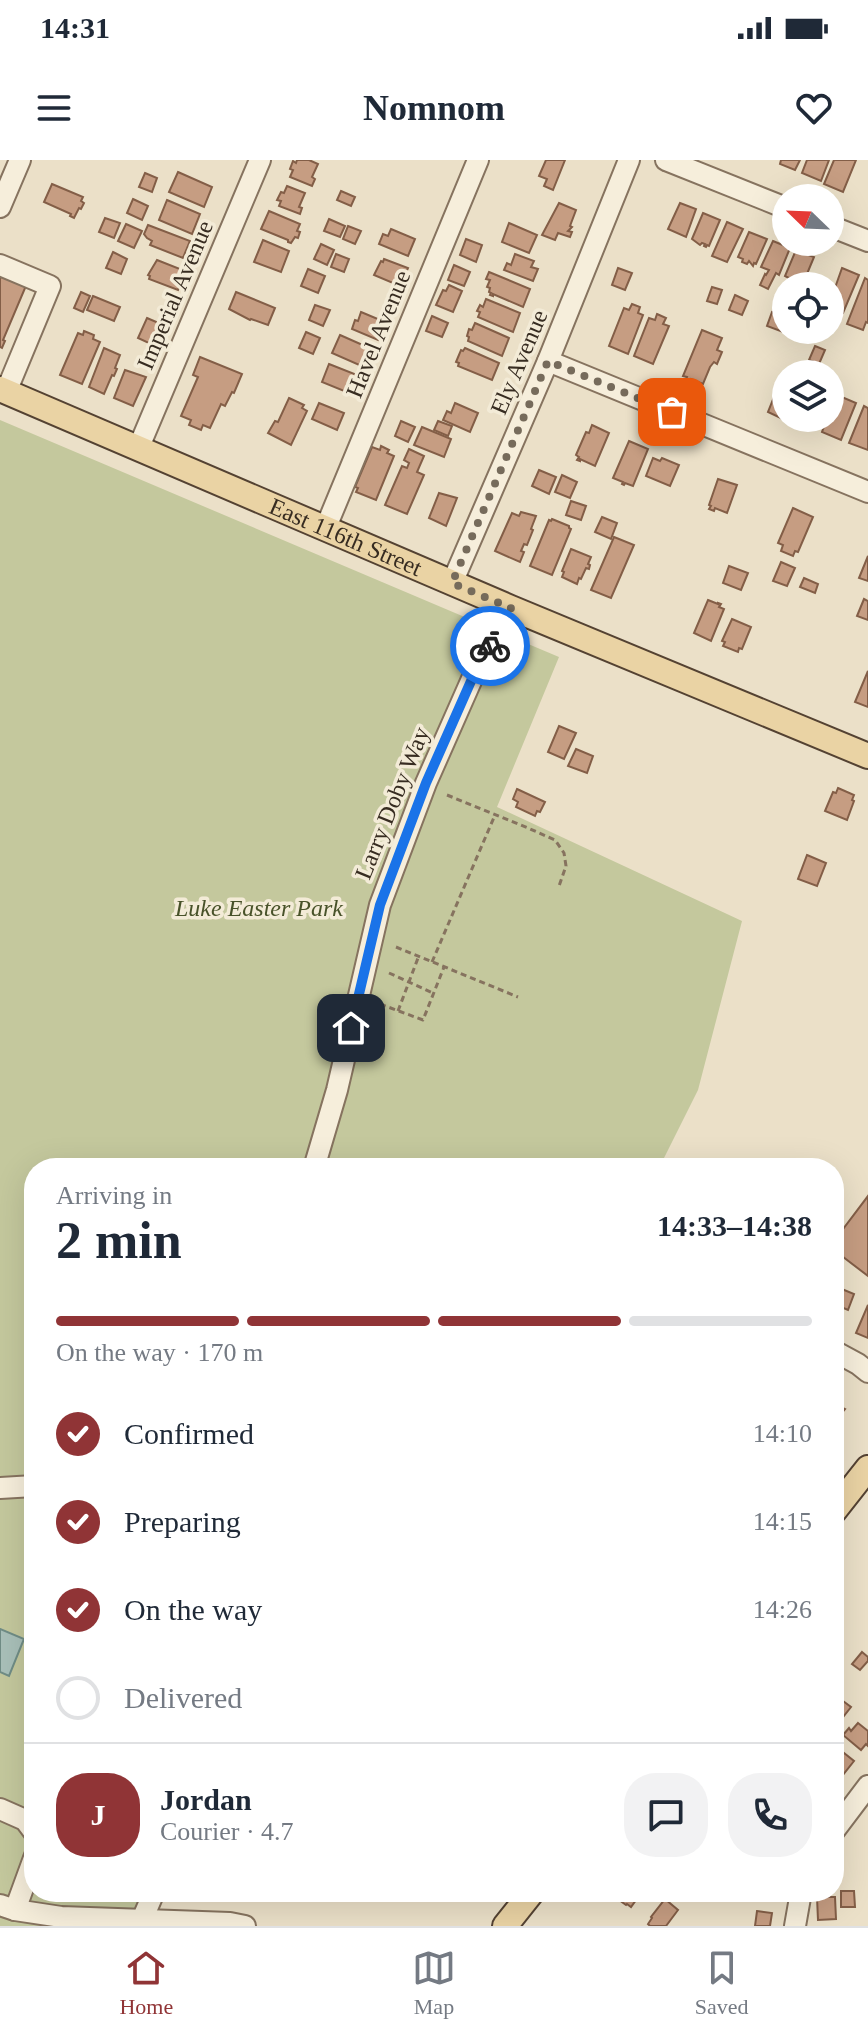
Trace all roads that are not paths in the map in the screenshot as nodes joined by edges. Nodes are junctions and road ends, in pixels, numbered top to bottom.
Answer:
1 (20, 160) edge
2 (260, 160) edge
3 (478, 160) edge
4 (629, 160) edge
5 (666, 160) edge
6 (772, 202) edge
7 (0, 207) edge
8 (844, 232) edge
9 (868, 241) edge
10 (0, 265) edge
11 (548, 361) junction
12 (3, 391) edge
13 (138, 449) junction
14 (868, 492) edge
15 (326, 527) junction
16 (452, 583) junction
17 (511, 608) junction
18 (868, 756) edge
19 (317, 1158) edge
20 (844, 1356) edge
21 (868, 1372) edge
22 (868, 1468) edge
23 (24, 1487) edge
24 (0, 1488) edge
25 (844, 1490) edge
26 (868, 1786) edge
27 (0, 1809) edge
28 (844, 1818) edge
29 (24, 1820) edge
30 (24, 1877) edge
31 (150, 1902) edge
32 (524, 1902) edge
33 (799, 1902) edge
34 (7, 1908) edge
35 (142, 1920) junction
36 (245, 1926) edge
37 (505, 1926) edge
38 (795, 1926) edge

1 - 7 street
2 - 13 street, Imperial Avenue
3 - 15 street, Havel Avenue
4 - 11 street, Ely Avenue
5 - 6 street
8 - 9 street
10 - 12 street
11 - 14 street
11 - 16 street, Ely Avenue
12 - 13 main road, East 116th Street
13 - 15 main road, East 116th Street
15 - 16 main road, East 116th Street
16 - 17 main road, East 116th Street
17 - 18 main road, East 116th Street
17 - 19 street, Larry Doby Way
20 - 21 street
22 - 25 main road
23 - 24 street
26 - 28 street
27 - 29 street
30 - 34 street
31 - 35 street
32 - 37 main road
33 - 38 street
34 - 35 street
35 - 36 street

